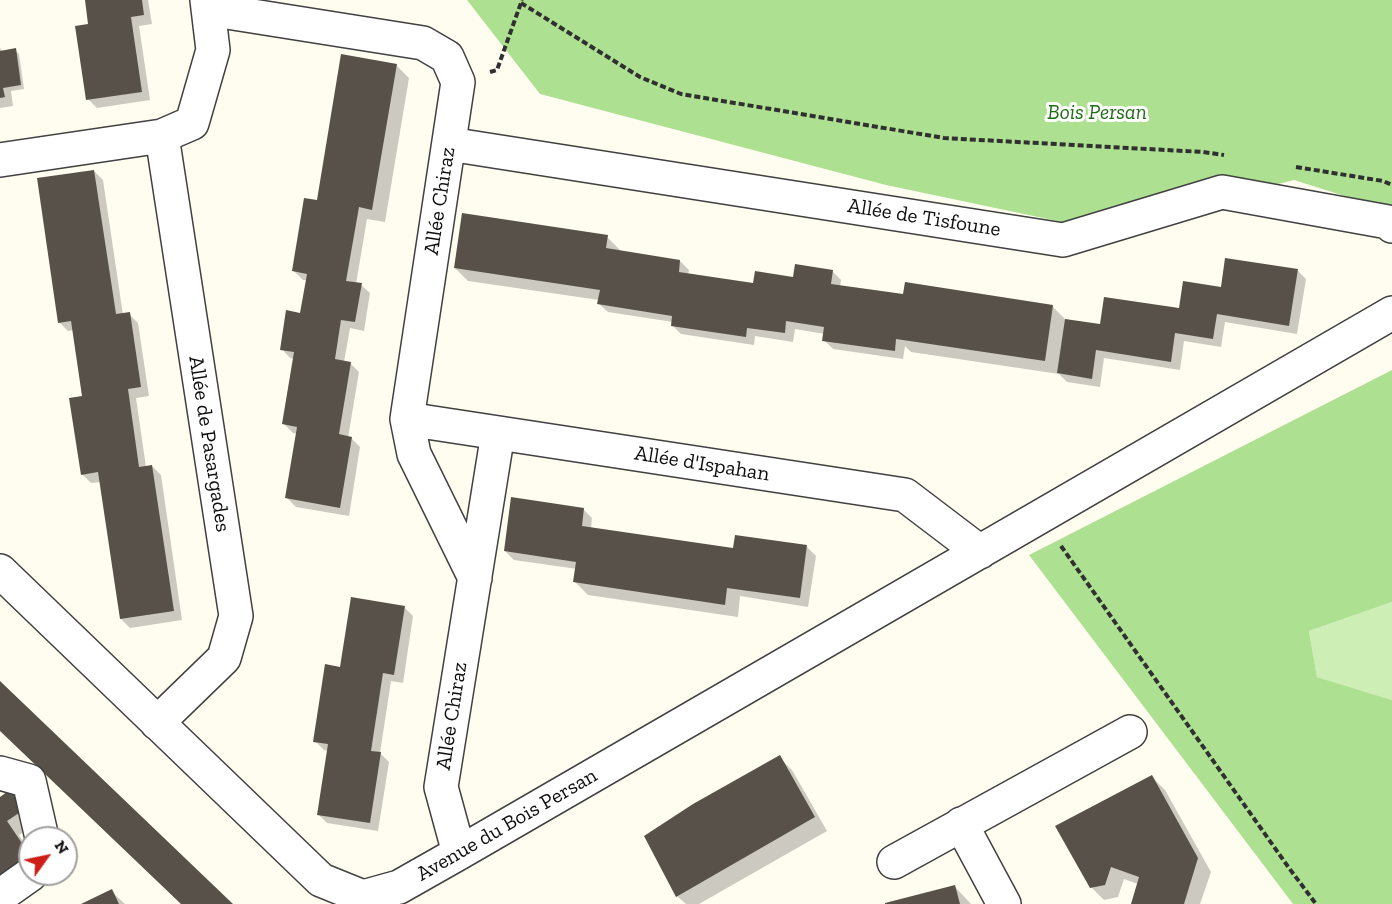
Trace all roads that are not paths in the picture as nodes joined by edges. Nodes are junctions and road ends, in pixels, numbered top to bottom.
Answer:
1 (207, 5) edge
2 (162, 136) junction
3 (449, 144) junction
4 (0, 160) edge
5 (1392, 226) edge
6 (1392, 313) edge
7 (407, 419) junction
8 (498, 433) junction
9 (980, 552) junction
10 (0, 570) edge
11 (475, 578) junction
12 (157, 723) junction
13 (1130, 732) dead end
14 (0, 773) edge
15 (962, 824) junction
16 (39, 826) edge
17 (459, 853) junction
18 (894, 862) dead end
19 (18, 883) edge
20 (0, 896) edge
21 (1004, 904) edge

1 - 2 street
1 - 3 street, Allée Chiraz
2 - 4 street
2 - 12 street, Allée de Pasargades
3 - 5 street, Allée de Tisfoune
3 - 7 street, Allée Chiraz
6 - 9 street
7 - 8 street, Allée d'Ispahan
7 - 11 street, Allée Chiraz
8 - 9 street, Allée d'Ispahan
8 - 11 street, Allée Chiraz
9 - 17 street, Avenue du Bois Persan
10 - 12 street, Avenue du Bois Persan
11 - 17 street, Allée Chiraz
12 - 17 street, Avenue du Bois Persan
13 - 15 street
14 - 16 street
15 - 18 street
15 - 21 street
19 - 20 street

